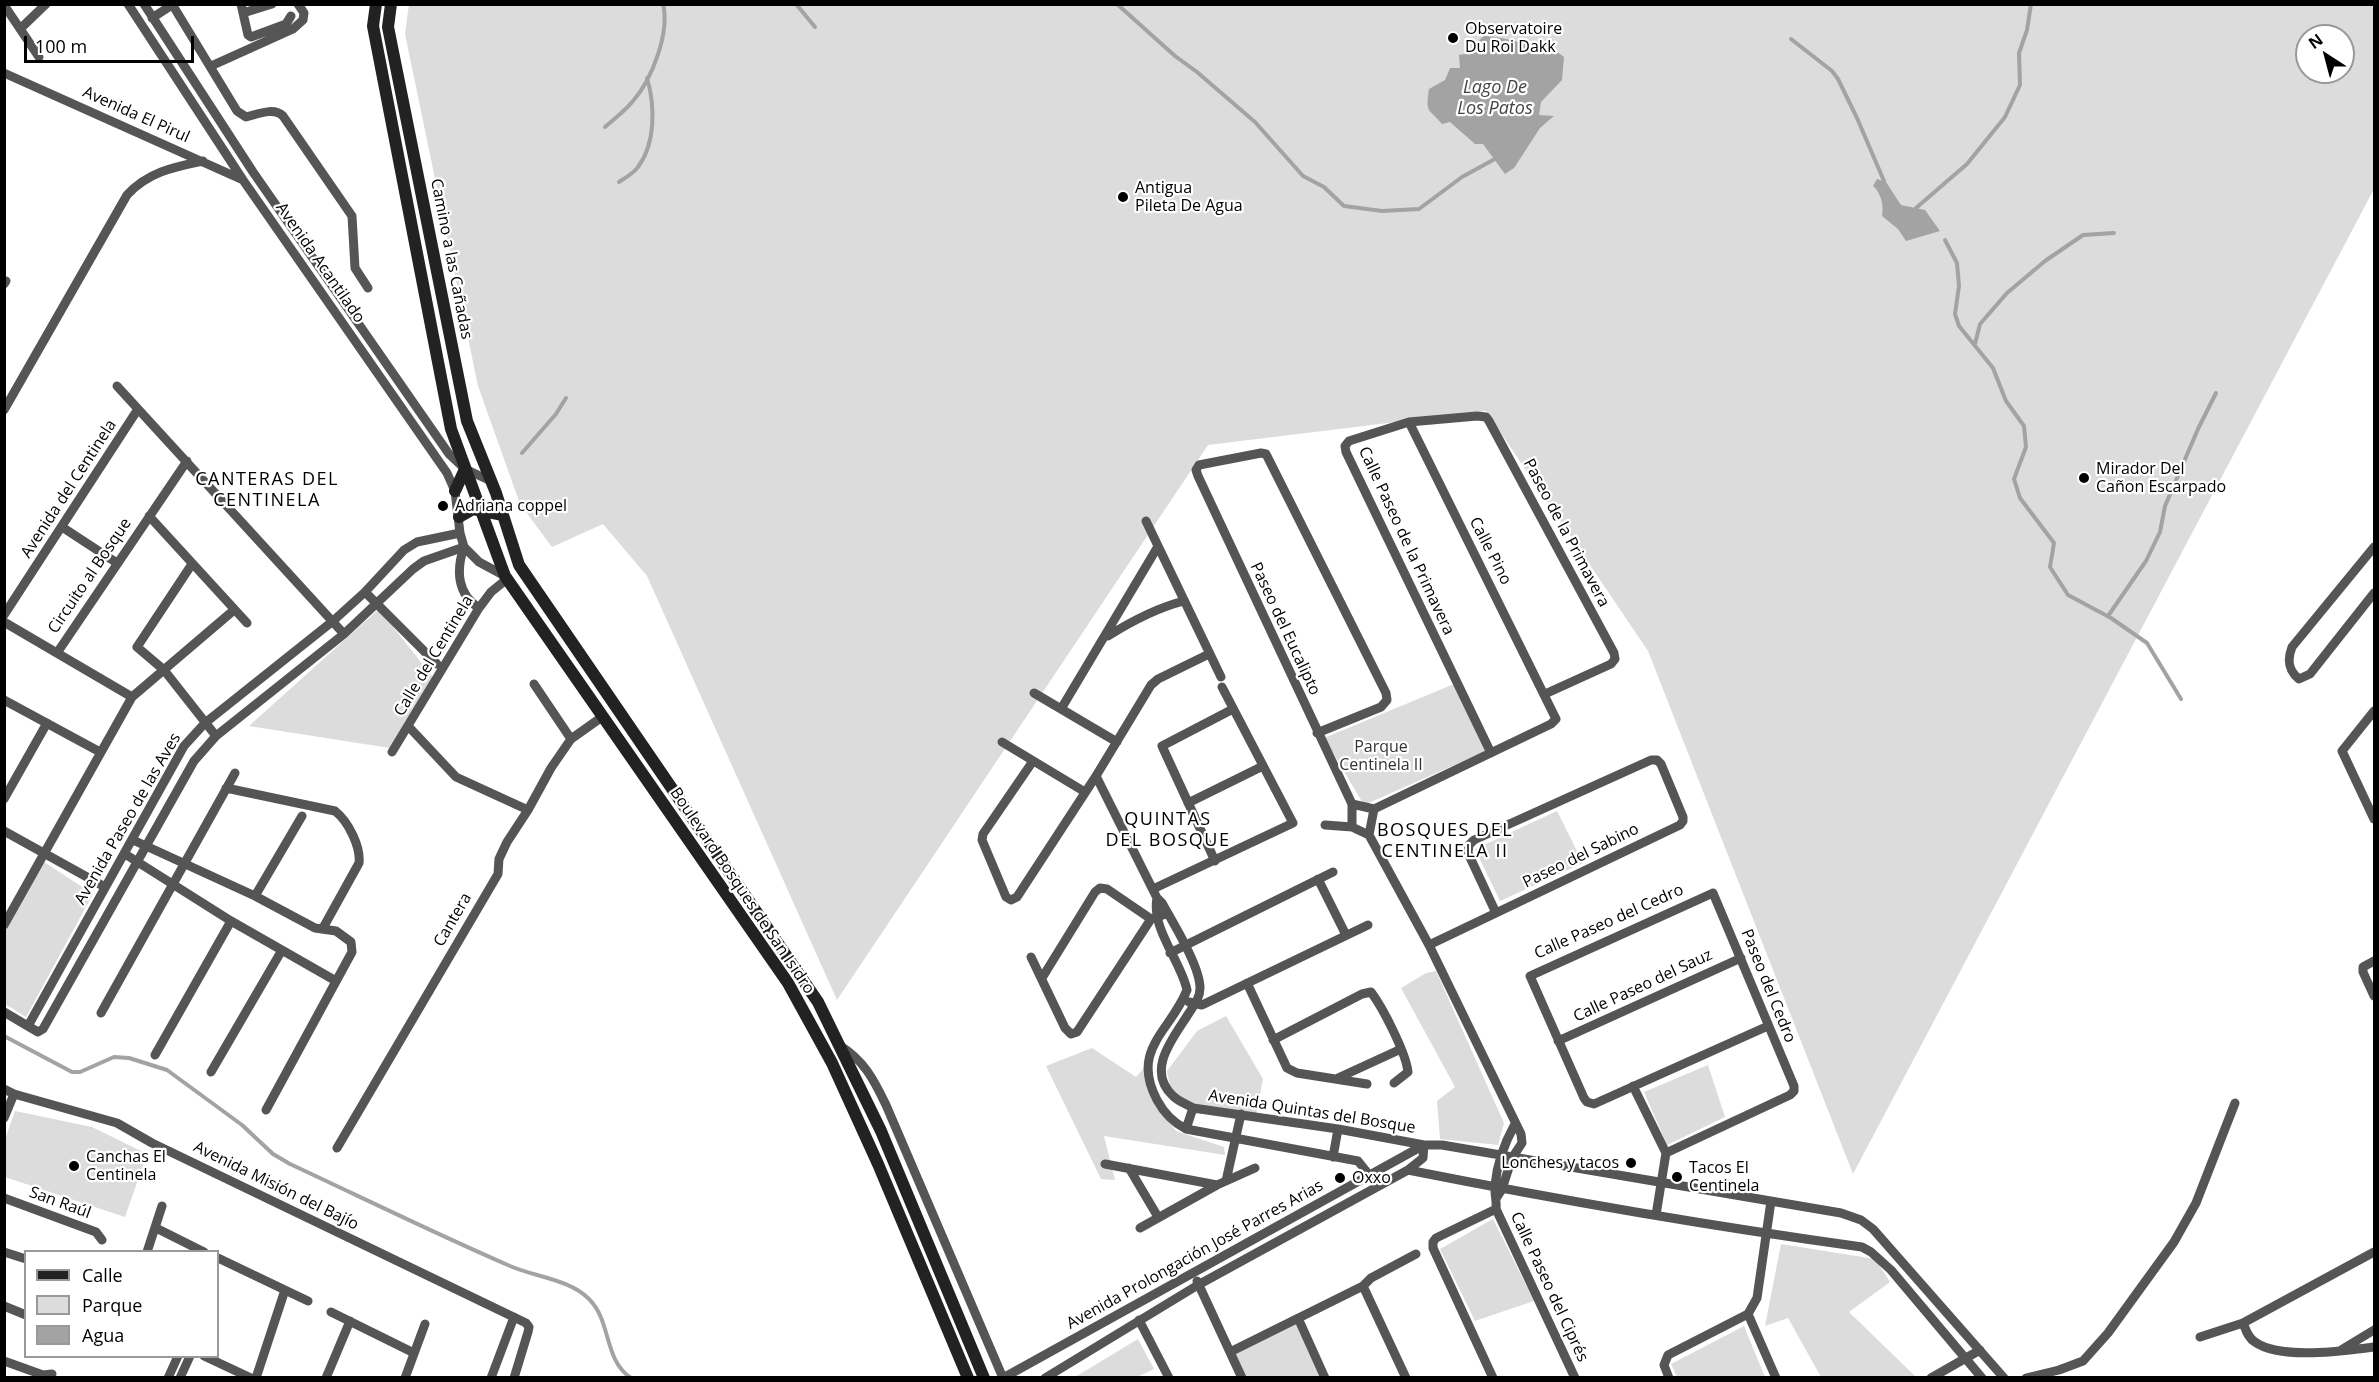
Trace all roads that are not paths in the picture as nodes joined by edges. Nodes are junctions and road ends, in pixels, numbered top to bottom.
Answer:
1 (46, 4) edge
2 (128, 4) edge
3 (144, 4) edge
4 (165, 4) edge
5 (272, 4) edge
6 (298, 4) edge
7 (376, 4) edge
8 (391, 4) edge
9 (4, 5) edge
10 (173, 7) edge
11 (242, 9) edge
12 (291, 16) dead end
13 (152, 18) junction
14 (20, 28) junction
15 (39, 57) dead end
16 (211, 66) junction
17 (4, 73) edge
18 (203, 161) junction
19 (254, 172) junction
20 (243, 180) junction
21 (368, 288) dead end
22 (442, 298) junction
23 (426, 301) junction
24 (117, 386) dead end
25 (138, 409) junction
26 (4, 410) edge
27 (1409, 422) junction
28 (1490, 422) joint
29 (187, 461) junction
30 (465, 469) junction
31 (491, 481) junction
32 (455, 491) junction
33 (481, 510) junction
34 (503, 515) junction
35 (149, 516) junction
36 (459, 517) junction
37 (1146, 521) dead end
38 (62, 527) junction
39 (460, 533) junction
40 (464, 547) junction
41 (2374, 547) edge
42 (1157, 548) junction
43 (117, 563) junction
44 (192, 564) junction
45 (506, 578) junction
46 (365, 592) junction
47 (2374, 593) edge
48 (1184, 601) junction
49 (379, 604) junction
50 (480, 609) junction
51 (234, 610) junction
52 (4, 615) edge
53 (333, 621) junction
54 (4, 622) edge
55 (247, 623) dead end
56 (344, 634) junction
57 (1105, 638) junction
58 (57, 653) junction
59 (1209, 654) junction
60 (281, 663) junction
61 (438, 664) dead end
62 (164, 670) junction
63 (291, 676) junction
64 (534, 684) dead end
65 (1034, 693) dead end
66 (1545, 694) junction
67 (132, 697) junction
68 (4, 700) edge
69 (1061, 709) junction
70 (1233, 709) junction
71 (2374, 711) edge
72 (602, 717) junction
73 (47, 723) junction
74 (206, 723) junction
75 (409, 727) junction
76 (1317, 733) junction
77 (216, 736) junction
78 (572, 739) junction
79 (1002, 742) dead end
80 (1117, 742) junction
81 (100, 752) junction
82 (392, 752) dead end
83 (1491, 753) junction
84 (1033, 760) junction
85 (1263, 766) junction
86 (235, 772) dead end
87 (1096, 776) junction
88 (226, 789) junction
89 (1085, 792) junction
90 (4, 799) edge
91 (1188, 803) junction
92 (1352, 804) junction
93 (1374, 809) junction
94 (528, 810) junction
95 (302, 816) dead end
96 (2374, 819) edge
97 (1325, 825) dead end
98 (1352, 827) junction
99 (4, 831) edge
100 (1369, 835) junction
101 (133, 840) junction
102 (146, 847) junction
103 (45, 852) junction
104 (124, 854) junction
105 (139, 861) junction
106 (1215, 861) junction
107 (184, 863) junction
108 (1333, 872) dead end
109 (1318, 879) junction
110 (172, 885) junction
111 (105, 887) junction
112 (1713, 893) joint
113 (1154, 894) junction
114 (255, 896) junction
115 (1496, 913) junction
116 (1159, 917) junction
117 (231, 921) junction
118 (1368, 924) dead end
119 (4, 925) edge
120 (323, 928) junction
121 (1344, 935) junction
122 (1185, 945) junction
123 (1429, 945) junction
124 (282, 950) junction
125 (1170, 953) junction
126 (1031, 957) dead end
127 (1741, 957) junction
128 (2374, 961) edge
129 (1042, 978) junction
130 (336, 981) junction
131 (1247, 983) junction
132 (2374, 996) edge
133 (1182, 1000) junction
134 (1194, 1004) junction
135 (4, 1011) edge
136 (101, 1013) dead end
137 (28, 1026) junction
138 (1768, 1026) junction
139 (1160, 1031) junction
140 (1172, 1038) junction
141 (1273, 1040) junction
142 (1558, 1041) junction
143 (839, 1045) junction
144 (1401, 1049) junction
145 (155, 1055) dead end
146 (211, 1072) dead end
147 (1338, 1078) junction
148 (1394, 1083) dead end
149 (1367, 1084) dead end
150 (1633, 1086) junction
151 (4, 1089) edge
152 (14, 1094) junction
153 (1173, 1096) junction
154 (2235, 1103) dead end
155 (1160, 1105) junction
156 (1193, 1108) junction
157 (266, 1110) dead end
158 (1240, 1114) junction
159 (4, 1118) edge
160 (1515, 1124) junction
161 (1186, 1129) junction
162 (1338, 1129) junction
163 (1234, 1138) junction
164 (1424, 1145) junction
165 (337, 1148) dead end
166 (1666, 1154) junction
167 (1501, 1156) junction
168 (1333, 1157) junction
169 (1512, 1158) junction
170 (1105, 1164) dead end
171 (1129, 1168) junction
172 (1255, 1168) dead end
173 (1408, 1170) junction
174 (1370, 1176) junction
175 (1222, 1183) junction
176 (1661, 1183) junction
177 (1498, 1191) junction
178 (4, 1198) edge
179 (1771, 1201) junction
180 (162, 1206) dead end
181 (1496, 1209) junction
182 (1656, 1215) junction
183 (1158, 1217) junction
184 (156, 1228) junction
185 (1140, 1228) dead end
186 (1873, 1229) junction
187 (1766, 1233) junction
188 (102, 1240) dead end
189 (1862, 1247) junction
190 (147, 1250) edge
191 (202, 1250) edge
192 (4, 1251) edge
193 (2374, 1252) edge
194 (1416, 1254) dead end
195 (24, 1258) edge
196 (219, 1261) edge
197 (1193, 1274) junction
198 (1198, 1285) junction
199 (1363, 1286) junction
200 (285, 1290) junction
201 (308, 1301) dead end
202 (4, 1306) edge
203 (331, 1312) dead end
204 (24, 1314) edge
205 (1748, 1314) junction
206 (514, 1317) junction
207 (1298, 1318) junction
208 (1139, 1320) junction
209 (350, 1321) junction
210 (2243, 1323) junction
211 (425, 1324) dead end
212 (2374, 1330) edge
213 (2200, 1337) dead end
214 (2374, 1347) edge
215 (1980, 1350) junction
216 (1230, 1352) junction
217 (2337, 1352) junction
218 (414, 1353) junction
219 (177, 1358) edge
220 (189, 1358) edge
221 (208, 1358) edge
222 (1967, 1359) junction
223 (4, 1360) edge
224 (52, 1374) dead end
225 (168, 1377) edge
226 (180, 1377) edge
227 (250, 1377) edge
228 (256, 1377) edge
229 (326, 1377) edge
230 (405, 1377) edge
231 (491, 1377) edge
232 (514, 1377) edge
233 (968, 1377) edge
234 (984, 1377) edge
235 (1003, 1377) edge
236 (1045, 1377) edge
237 (1168, 1377) edge
238 (1242, 1377) edge
239 (1325, 1377) edge
240 (1406, 1377) edge
241 (1493, 1377) edge
242 (1575, 1377) edge
243 (1669, 1377) edge
244 (1776, 1377) edge
245 (1930, 1377) edge
246 (1982, 1377) edge
247 (2004, 1377) edge
248 (2026, 1377) edge

1 - 14 street
2 - 20 street, Avenida Acantilado
3 - 13 street, Avenida Acantilado
4 - 13 street
5 - 11 street
6 - 16 street
7 - 23 main road, Camino a las Cañadas
8 - 22 main road, Camino a las Cañadas
9 - 14 street
10 - 13 street
10 - 16 street
11 - 12 street
13 - 19 street, Avenida Acantilado
14 - 15 street
16 - 21 street
17 - 18 street, Avenida El Pirul
18 - 20 street, Avenida El Pirul
18 - 26 street
19 - 20 street
19 - 30 street, Avenida Acantilado
20 - 32 street, Avenida Acantilado
22 - 23 main road
22 - 31 main road, Camino a las Cañadas
23 - 30 main road, Camino a las Cañadas
24 - 25 street
25 - 29 street
25 - 38 street, Avenida del Centinela
27 - 28 street, Calle Paseo de la Primavera
27 - 66 street, Calle Pino
27 - 83 street, Calle Paseo de la Primavera
28 - 66 street, Paseo de la Primavera
29 - 35 street, Circuito al Bosque
29 - 53 street
30 - 31 street, Avenida Acantilado
30 - 32 main road
30 - 33 main road, Camino a las Cañadas
31 - 34 main road, Camino a las Cañadas
32 - 36 street, Avenida Acantilado
33 - 34 main road
33 - 36 main road
33 - 45 main road, Boulevard Bosques de San Isidro
34 - 143 main road, Boulevard Bosques de San Isidro
35 - 43 street, Circuito al Bosque
35 - 44 street, Circuito al Bosque
36 - 39 street, Avenida Acantilado
37 - 42 street
38 - 43 street
38 - 52 street, Avenida del Centinela
39 - 40 street, Avenida Acantilado
39 - 46 street, Avenida Paseo de las Aves
40 - 45 street
40 - 49 street, Avenida Paseo de las Aves
40 - 50 street, Avenida Acantilado
41 - 47 street
42 - 48 street
42 - 57 street
43 - 58 street, Circuito al Bosque
44 - 51 street, Circuito al Bosque
44 - 62 street
45 - 50 street, Calle del Centinela
45 - 72 main road, Boulevard Bosques de San Isidro
46 - 49 street
46 - 53 street, Avenida Paseo de las Aves
48 - 57 street
48 - 59 street
49 - 56 street, Avenida Paseo de las Aves
49 - 61 street
50 - 75 street, Calle del Centinela
51 - 55 street, Circuito al Bosque
51 - 62 street
53 - 56 street
53 - 60 street, Avenida Paseo de las Aves
54 - 58 street, Circuito al Bosque
56 - 63 street, Avenida Paseo de las Aves
57 - 69 street
58 - 67 street, Circuito al Bosque
59 - 70 street
59 - 80 street
60 - 63 street
60 - 74 street, Avenida Paseo de las Aves
62 - 67 street
62 - 74 street
63 - 77 street, Avenida Paseo de las Aves
64 - 78 street
65 - 69 street
66 - 83 street
67 - 81 street
68 - 73 street
69 - 80 street
70 - 85 street
70 - 91 street
71 - 96 street
72 - 78 street, Cantera
72 - 233 main road, Boulevard Bosques de San Isidro
73 - 81 street
73 - 90 street
74 - 77 street
74 - 101 street, Avenida Paseo de las Aves
75 - 82 street, Calle del Centinela
75 - 94 street
76 - 76 street, Paseo del Eucalipto
76 - 92 street, Paseo del Eucalipto
77 - 102 street, Avenida Paseo de las Aves
78 - 94 street, Cantera
79 - 84 street
80 - 87 street
81 - 103 street
83 - 93 street
84 - 89 street
84 - 89 street
85 - 91 street
85 - 106 street
86 - 88 street
87 - 89 street
87 - 113 street
88 - 107 street
88 - 120 street
91 - 106 street
92 - 93 street
92 - 98 street
93 - 100 street
94 - 165 street, Cantera
95 - 114 street
97 - 98 street
98 - 100 street
99 - 103 street
100 - 123 street
101 - 102 street
101 - 104 street, Avenida Paseo de las Aves
102 - 105 street, Avenida Paseo de las Aves
102 - 107 street
103 - 111 street
103 - 119 street
104 - 105 street
104 - 111 street, Avenida Paseo de las Aves
105 - 110 street
105 - 137 street, Avenida Paseo de las Aves
106 - 113 street
107 - 110 street
107 - 114 street
108 - 109 street
109 - 121 street
109 - 122 street
110 - 117 street
110 - 136 street
111 - 137 street, Avenida Paseo de las Aves
112 - 127 street, Paseo del Cedro
112 - 142 street, Calle Paseo del Cedro
113 - 116 street
114 - 120 street
115 - 115 street, Paseo del Sabino
115 - 123 street, Paseo del Sabino
116 - 122 street
116 - 125 street
116 - 129 street
116 - 129 street
117 - 124 street
117 - 145 street
118 - 121 street
120 - 130 street
121 - 131 street
122 - 125 street
122 - 134 street
123 - 160 street
124 - 130 street
124 - 146 street
125 - 133 street
126 - 129 street
127 - 138 street, Paseo del Cedro
127 - 142 street, Calle Paseo del Sauz
128 - 132 street
130 - 157 street
131 - 134 street
131 - 141 street
133 - 134 street
133 - 139 street
134 - 140 street
135 - 137 street
138 - 150 street
138 - 166 street, Paseo del Cedro
139 - 140 street
139 - 155 street
140 - 153 street
141 - 144 street
141 - 147 street
142 - 150 street, Calle Paseo del Cedro
143 - 234 main road, Boulevard Bosques de San Isidro
143 - 235 street, Boulevard Bosques de San Isidro
144 - 147 street
144 - 148 street
147 - 149 street
150 - 166 street
151 - 152 street, Avenida Misión del Bajío
152 - 159 street
152 - 206 street, Avenida Misión del Bajío
153 - 155 street
153 - 156 street, Avenida Quintas del Bosque
154 - 248 street
155 - 161 street
156 - 158 street, Avenida Quintas del Bosque
156 - 161 street
158 - 162 street, Avenida Quintas del Bosque
158 - 163 street
160 - 167 street
160 - 169 street
161 - 163 street
162 - 164 street, Avenida Quintas del Bosque
162 - 168 street
163 - 168 street
163 - 175 street
164 - 167 street
164 - 173 street, Avenida Quintas del Bosque
164 - 174 street, Avenida Prolongación José Parres Arias
166 - 176 street
167 - 169 street
167 - 177 street, Calle Paseo del Ciprés
168 - 174 street
169 - 176 street
169 - 177 street, Calle Paseo del Ciprés
170 - 171 street
171 - 175 street
171 - 183 street
172 - 175 street
173 - 177 street
173 - 198 street, Avenida Prolongación José Parres Arias
174 - 197 street, Avenida Prolongación José Parres Arias
175 - 183 street
176 - 179 street
176 - 182 street
177 - 181 street, Calle Paseo del Ciprés
177 - 182 street
178 - 188 street, San Raúl
179 - 186 street
179 - 187 street
180 - 184 street
181 - 241 street, Calle Paseo del Ciprés
181 - 242 street, Calle Paseo del Ciprés
182 - 187 street
183 - 185 street
184 - 190 street
184 - 191 street
186 - 189 street
186 - 215 street
187 - 189 street
187 - 205 street
189 - 222 street
192 - 195 street
193 - 210 street
194 - 199 street
196 - 200 street
197 - 198 street
197 - 235 street, Avenida Prolongación José Parres Arias
198 - 208 street, Avenida Prolongación José Parres Arias
198 - 216 street
199 - 207 street
199 - 240 street
200 - 201 street
200 - 228 street
202 - 204 street
203 - 209 street
205 - 243 street
205 - 244 street
206 - 231 street
206 - 232 street, Avenida Misión del Bajío
207 - 216 street
207 - 239 street
208 - 236 street, Avenida Prolongación José Parres Arias
208 - 237 street
209 - 218 street
209 - 229 street
210 - 213 street
210 - 217 street
211 - 218 street
212 - 217 street
214 - 217 street
215 - 222 street
215 - 247 street
216 - 238 street
218 - 230 street
219 - 225 street
220 - 226 street
221 - 227 street
222 - 245 street
222 - 246 street
223 - 224 street

